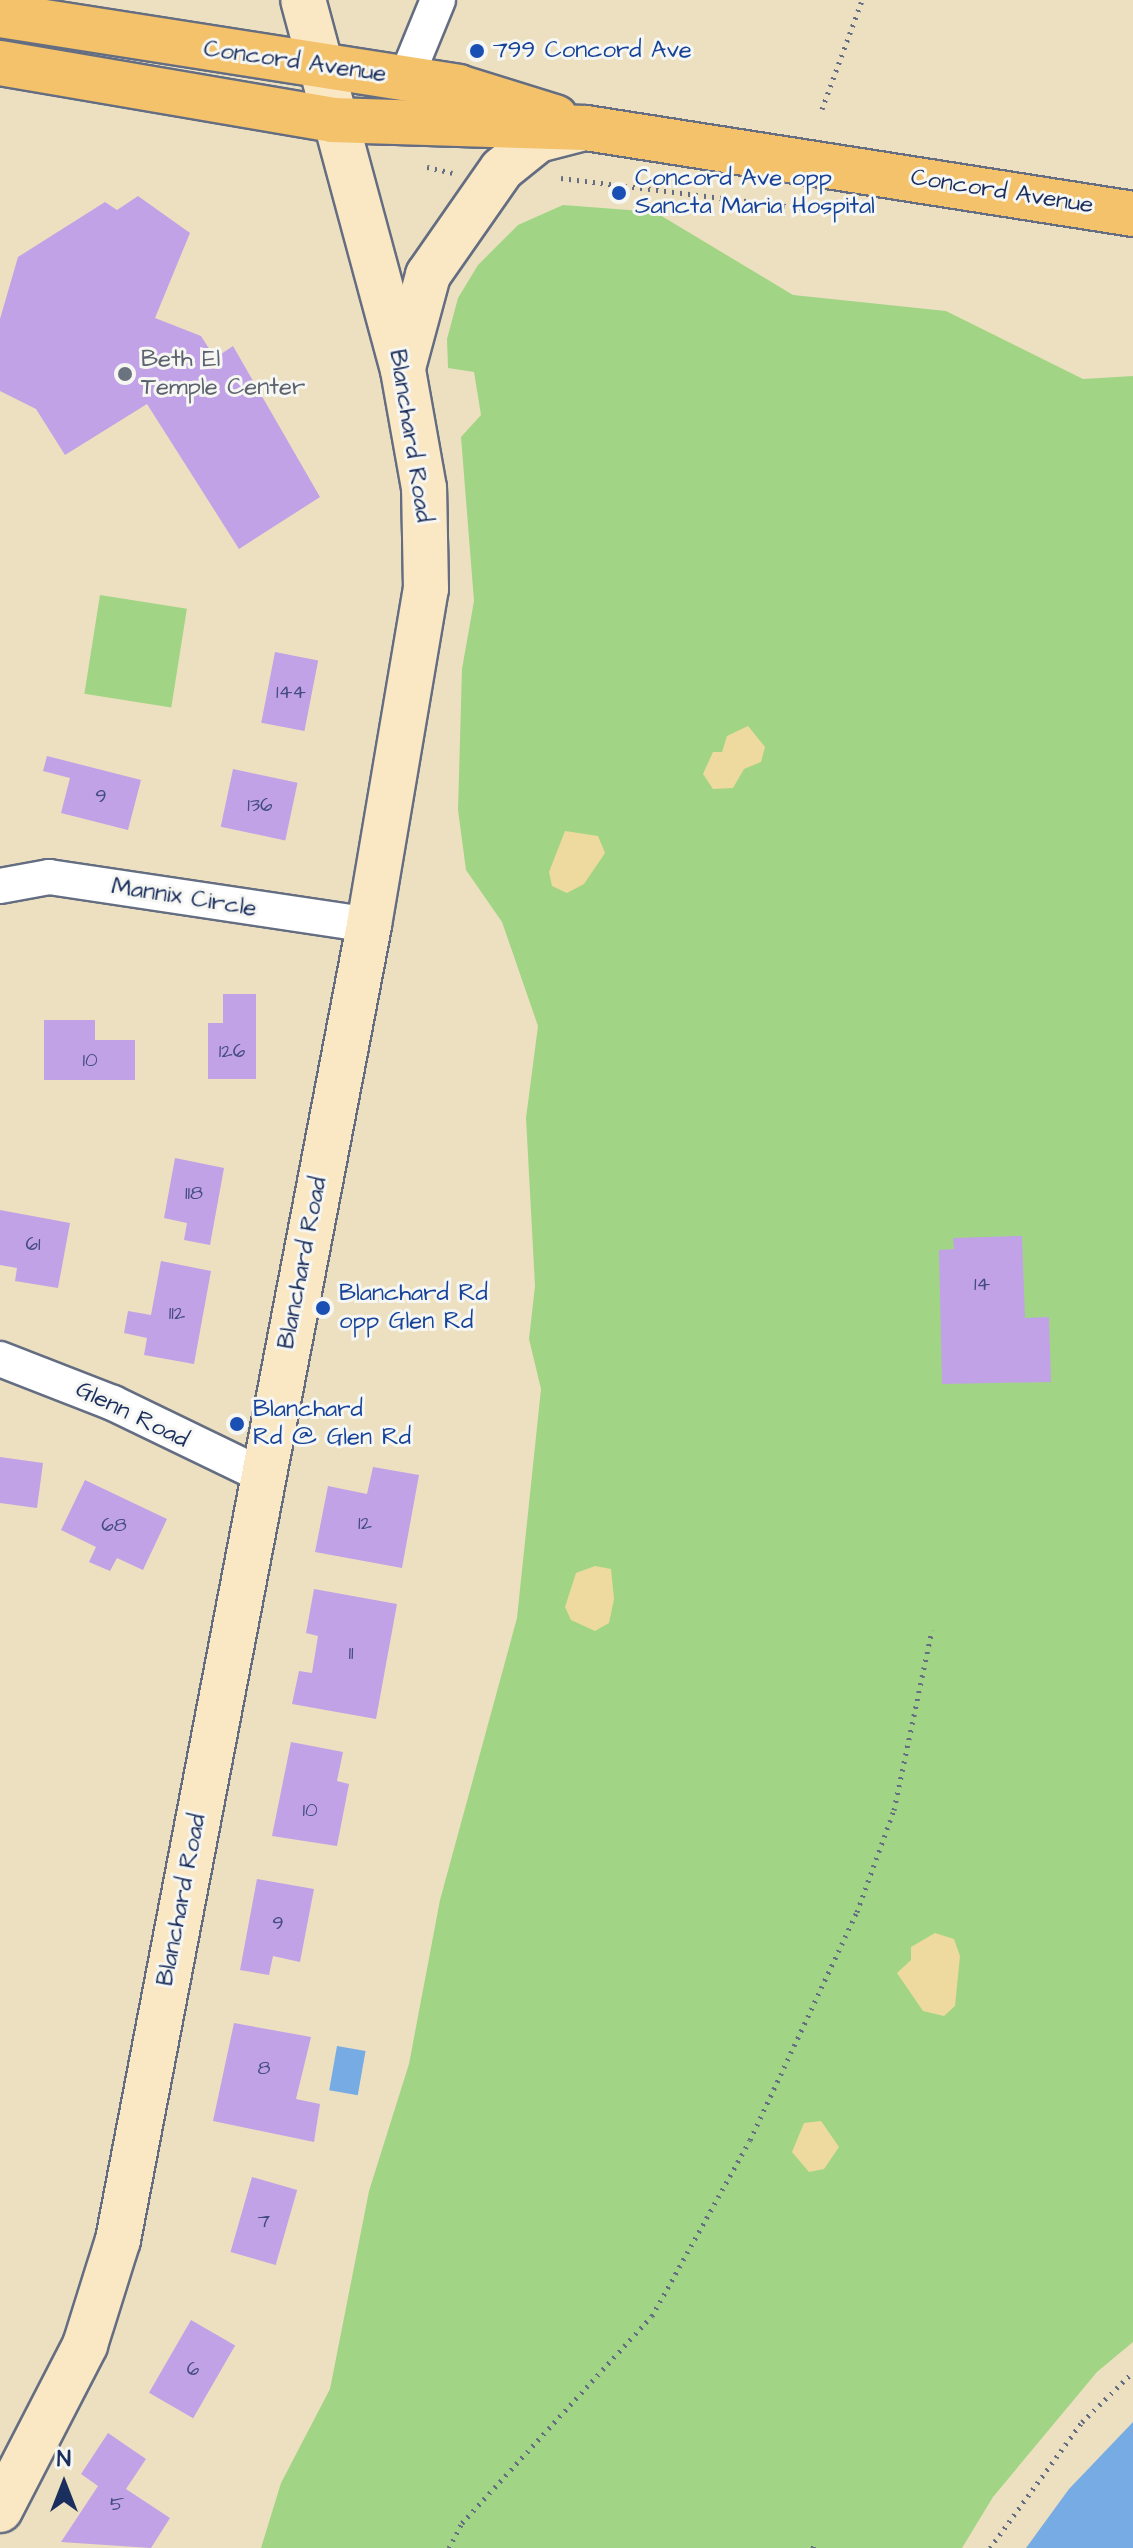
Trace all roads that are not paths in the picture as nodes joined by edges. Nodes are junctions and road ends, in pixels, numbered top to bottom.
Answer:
1 (303, 0) edge
2 (438, 0) edge
3 (0, 15) edge
4 (0, 63) edge
5 (317, 65) junction
6 (406, 78) junction
7 (332, 120) junction
8 (586, 128) junction
9 (1133, 214) edge
10 (403, 370) junction
11 (0, 886) edge
12 (369, 925) junction
13 (0, 1359) edge
14 (262, 1475) junction
15 (0, 2510) edge

1 - 5 street, Blanchard Road
2 - 6 street
3 - 5 main road, Concord Avenue
4 - 7 main road, Concord Avenue
5 - 6 main road, Concord Avenue
5 - 7 street, Blanchard Road
6 - 8 main road, Concord Avenue
7 - 8 main road, Concord Avenue
7 - 10 street, Blanchard Road
8 - 9 main road, Concord Avenue
8 - 10 street
10 - 12 street, Blanchard Road
11 - 12 street, Mannix Circle
12 - 14 street, Blanchard Road
13 - 14 street, Glenn Road
14 - 15 street, Blanchard Road

